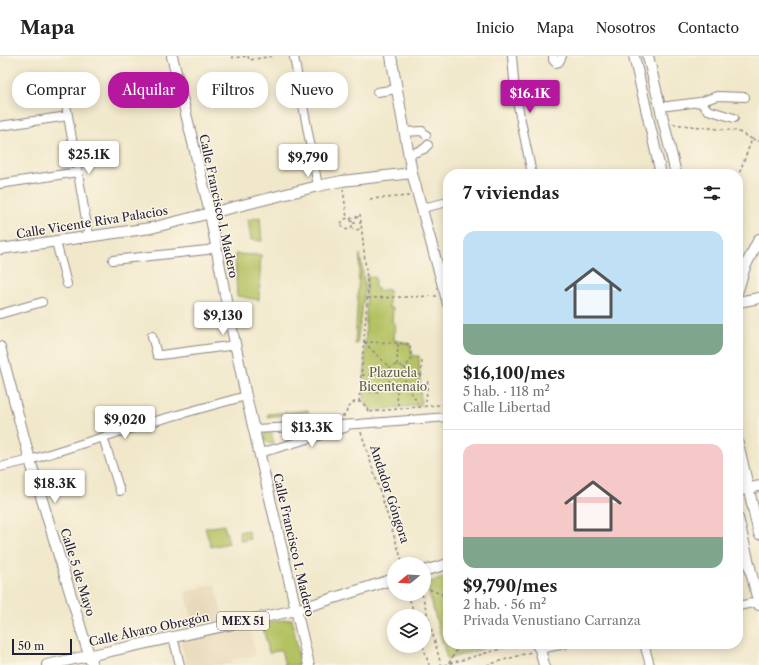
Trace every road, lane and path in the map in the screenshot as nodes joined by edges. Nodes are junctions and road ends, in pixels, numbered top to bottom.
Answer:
1 (172, 56) edge
2 (232, 56) edge
3 (248, 56) edge
4 (274, 56) edge
5 (294, 56) edge
6 (390, 56) edge
7 (512, 56) edge
8 (553, 56) edge
9 (562, 56) edge
10 (634, 56) edge
11 (648, 56) edge
12 (397, 89) junction
13 (377, 92) dead end
14 (745, 97) dead end
15 (700, 102) junction
16 (660, 107) junction
17 (67, 108) edge
18 (68, 116) junction
19 (734, 118) dead end
20 (664, 123) junction
21 (0, 126) edge
22 (404, 132) junction
23 (426, 135) dead end
24 (752, 139) junction
25 (759, 141) edge
26 (428, 145) dead end
27 (408, 155) junction
28 (659, 164) junction
29 (531, 169) edge
30 (658, 169) edge
31 (660, 169) edge
32 (675, 169) edge
33 (741, 169) edge
34 (78, 172) junction
35 (412, 173) junction
36 (0, 184) edge
37 (342, 185) dead end
38 (318, 186) junction
39 (418, 195) junction
40 (370, 199) dead end
41 (443, 203) edge
42 (422, 208) junction
43 (210, 213) junction
44 (360, 214) dead end
45 (361, 217) junction
46 (347, 218) junction
47 (350, 219) junction
48 (361, 222) junction
49 (353, 223) junction
50 (351, 228) junction
51 (362, 229) junction
52 (89, 237) junction
53 (759, 239) edge
54 (56, 246) junction
55 (217, 247) junction
56 (0, 249) edge
57 (113, 260) dead end
58 (443, 274) edge
59 (743, 274) edge
60 (67, 284) dead end
61 (441, 296) dead end
62 (368, 298) junction
63 (759, 298) edge
64 (743, 301) edge
65 (42, 302) dead end
66 (0, 314) edge
67 (152, 336) dead end
68 (364, 342) junction
69 (398, 343) junction
70 (236, 345) junction
71 (0, 347) edge
72 (422, 361) dead end
73 (396, 365) junction
74 (390, 368) junction
75 (403, 368) junction
76 (362, 375) junction
77 (407, 375) junction
78 (386, 376) junction
79 (428, 378) dead end
80 (388, 382) junction
81 (404, 382) junction
82 (396, 385) junction
83 (369, 392) dead end
84 (246, 396) junction
85 (360, 402) junction
86 (426, 402) dead end
87 (418, 403) dead end
88 (443, 404) edge
89 (398, 405) dead end
90 (368, 412) junction
91 (369, 416) dead end
92 (313, 418) dead end
93 (443, 418) edge
94 (359, 426) junction
95 (254, 429) junction
96 (103, 437) junction
97 (260, 453) junction
98 (30, 460) junction
99 (743, 466) edge
100 (0, 467) edge
101 (759, 486) edge
102 (748, 488) junction
103 (743, 490) edge
104 (120, 491) dead end
105 (759, 534) edge
106 (743, 538) edge
107 (401, 557) edge
108 (443, 565) edge
109 (431, 569) edge
110 (387, 581) edge
111 (431, 590) edge
112 (443, 595) edge
113 (424, 601) edge
114 (759, 603) edge
115 (743, 605) edge
116 (296, 610) junction
117 (173, 637) junction
118 (457, 649) edge
119 (500, 649) edge
120 (533, 649) edge
121 (536, 649) edge
122 (645, 649) edge
123 (425, 653) edge
124 (90, 660) edge
125 (448, 664) junction
126 (47, 665) edge
127 (180, 665) edge
128 (308, 665) edge
129 (429, 665) edge
130 (443, 665) edge
131 (486, 665) edge
132 (544, 665) edge
133 (650, 665) edge

1 - 43 main road, Calle Francisco I. Madero
2 - 3 path
3 - 4 path
5 - 38 street
6 - 12 main road
7 - 29 street
8 - 9 street
10 - 28 main road
11 - 16 main road
12 - 13 street
12 - 22 main road
14 - 15 street
15 - 16 street
15 - 19 street
16 - 20 main road
17 - 18 street
18 - 21 street
18 - 34 street
20 - 24 path
20 - 32 main road
22 - 23 street
22 - 27 main road
24 - 25 path
24 - 33 path
26 - 27 street
27 - 35 main road
28 - 30 street
28 - 31 main road
34 - 36 street
34 - 52 street
35 - 38 main road, Calle Vicente Riva Palacios
35 - 39 main road
37 - 46 path
38 - 43 main road, Calle Vicente Riva Palacios
39 - 40 path
39 - 42 main road
41 - 42 street
42 - 58 main road
43 - 52 main road, Calle Vicente Riva Palacios
43 - 55 main road, Calle Francisco I. Madero
44 - 45 path
45 - 47 path
45 - 48 path
46 - 47 path
46 - 50 path
47 - 49 path
48 - 49 path
48 - 51 path
49 - 50 path
50 - 51 path
51 - 62 path
52 - 54 main road, Calle Vicente Riva Palacios
53 - 59 main road
54 - 56 main road, Calle Vicente Riva Palacios
54 - 60 street
55 - 57 street
55 - 70 main road, Calle Francisco I. Madero
61 - 62 path
62 - 68 path
63 - 64 main road
65 - 66 street
67 - 70 street
68 - 69 path
68 - 74 path
68 - 76 path
69 - 73 path
69 - 75 path
70 - 84 main road, Calle Francisco I. Madero
71 - 98 main road, Calle 5 de Mayo
72 - 77 path
73 - 74 path
73 - 75 path
74 - 78 path
75 - 77 path
76 - 78 path
76 - 85 path
77 - 81 path
78 - 80 path
79 - 86 path
80 - 82 path
80 - 83 path
81 - 82 path
81 - 87 path
82 - 89 path
84 - 95 main road, Calle Francisco I. Madero
84 - 96 street
85 - 90 path
85 - 92 path
88 - 90 path
90 - 91 path
93 - 94 street
94 - 95 street
94 - 97 street
94 - 107 path, Andador Góngora
95 - 97 main road, Calle Francisco I. Madero
96 - 98 street
96 - 104 street
97 - 116 main road, Calle Francisco I. Madero
98 - 100 street
98 - 124 main road, Calle 5 de Mayo
99 - 102 main road
101 - 102 main road
102 - 103 main road
102 - 105 main road
106 - 114 main road
108 - 109 main road
110 - 116 main road, Calle Álvaro Obregón / MEX 51
111 - 112 path
113 - 130 path
114 - 115 street
116 - 117 main road, Calle Álvaro Obregón / MEX 51
116 - 128 main road, Calle Francisco I. Madero
117 - 124 main road, Calle Álvaro Obregón / MEX 51
117 - 127 street
118 - 125 path
119 - 125 path
120 - 131 path
121 - 132 main road
122 - 133 street
123 - 129 path
124 - 126 main road, Calle Álvaro Obregón / MEX 51
125 - 130 path

